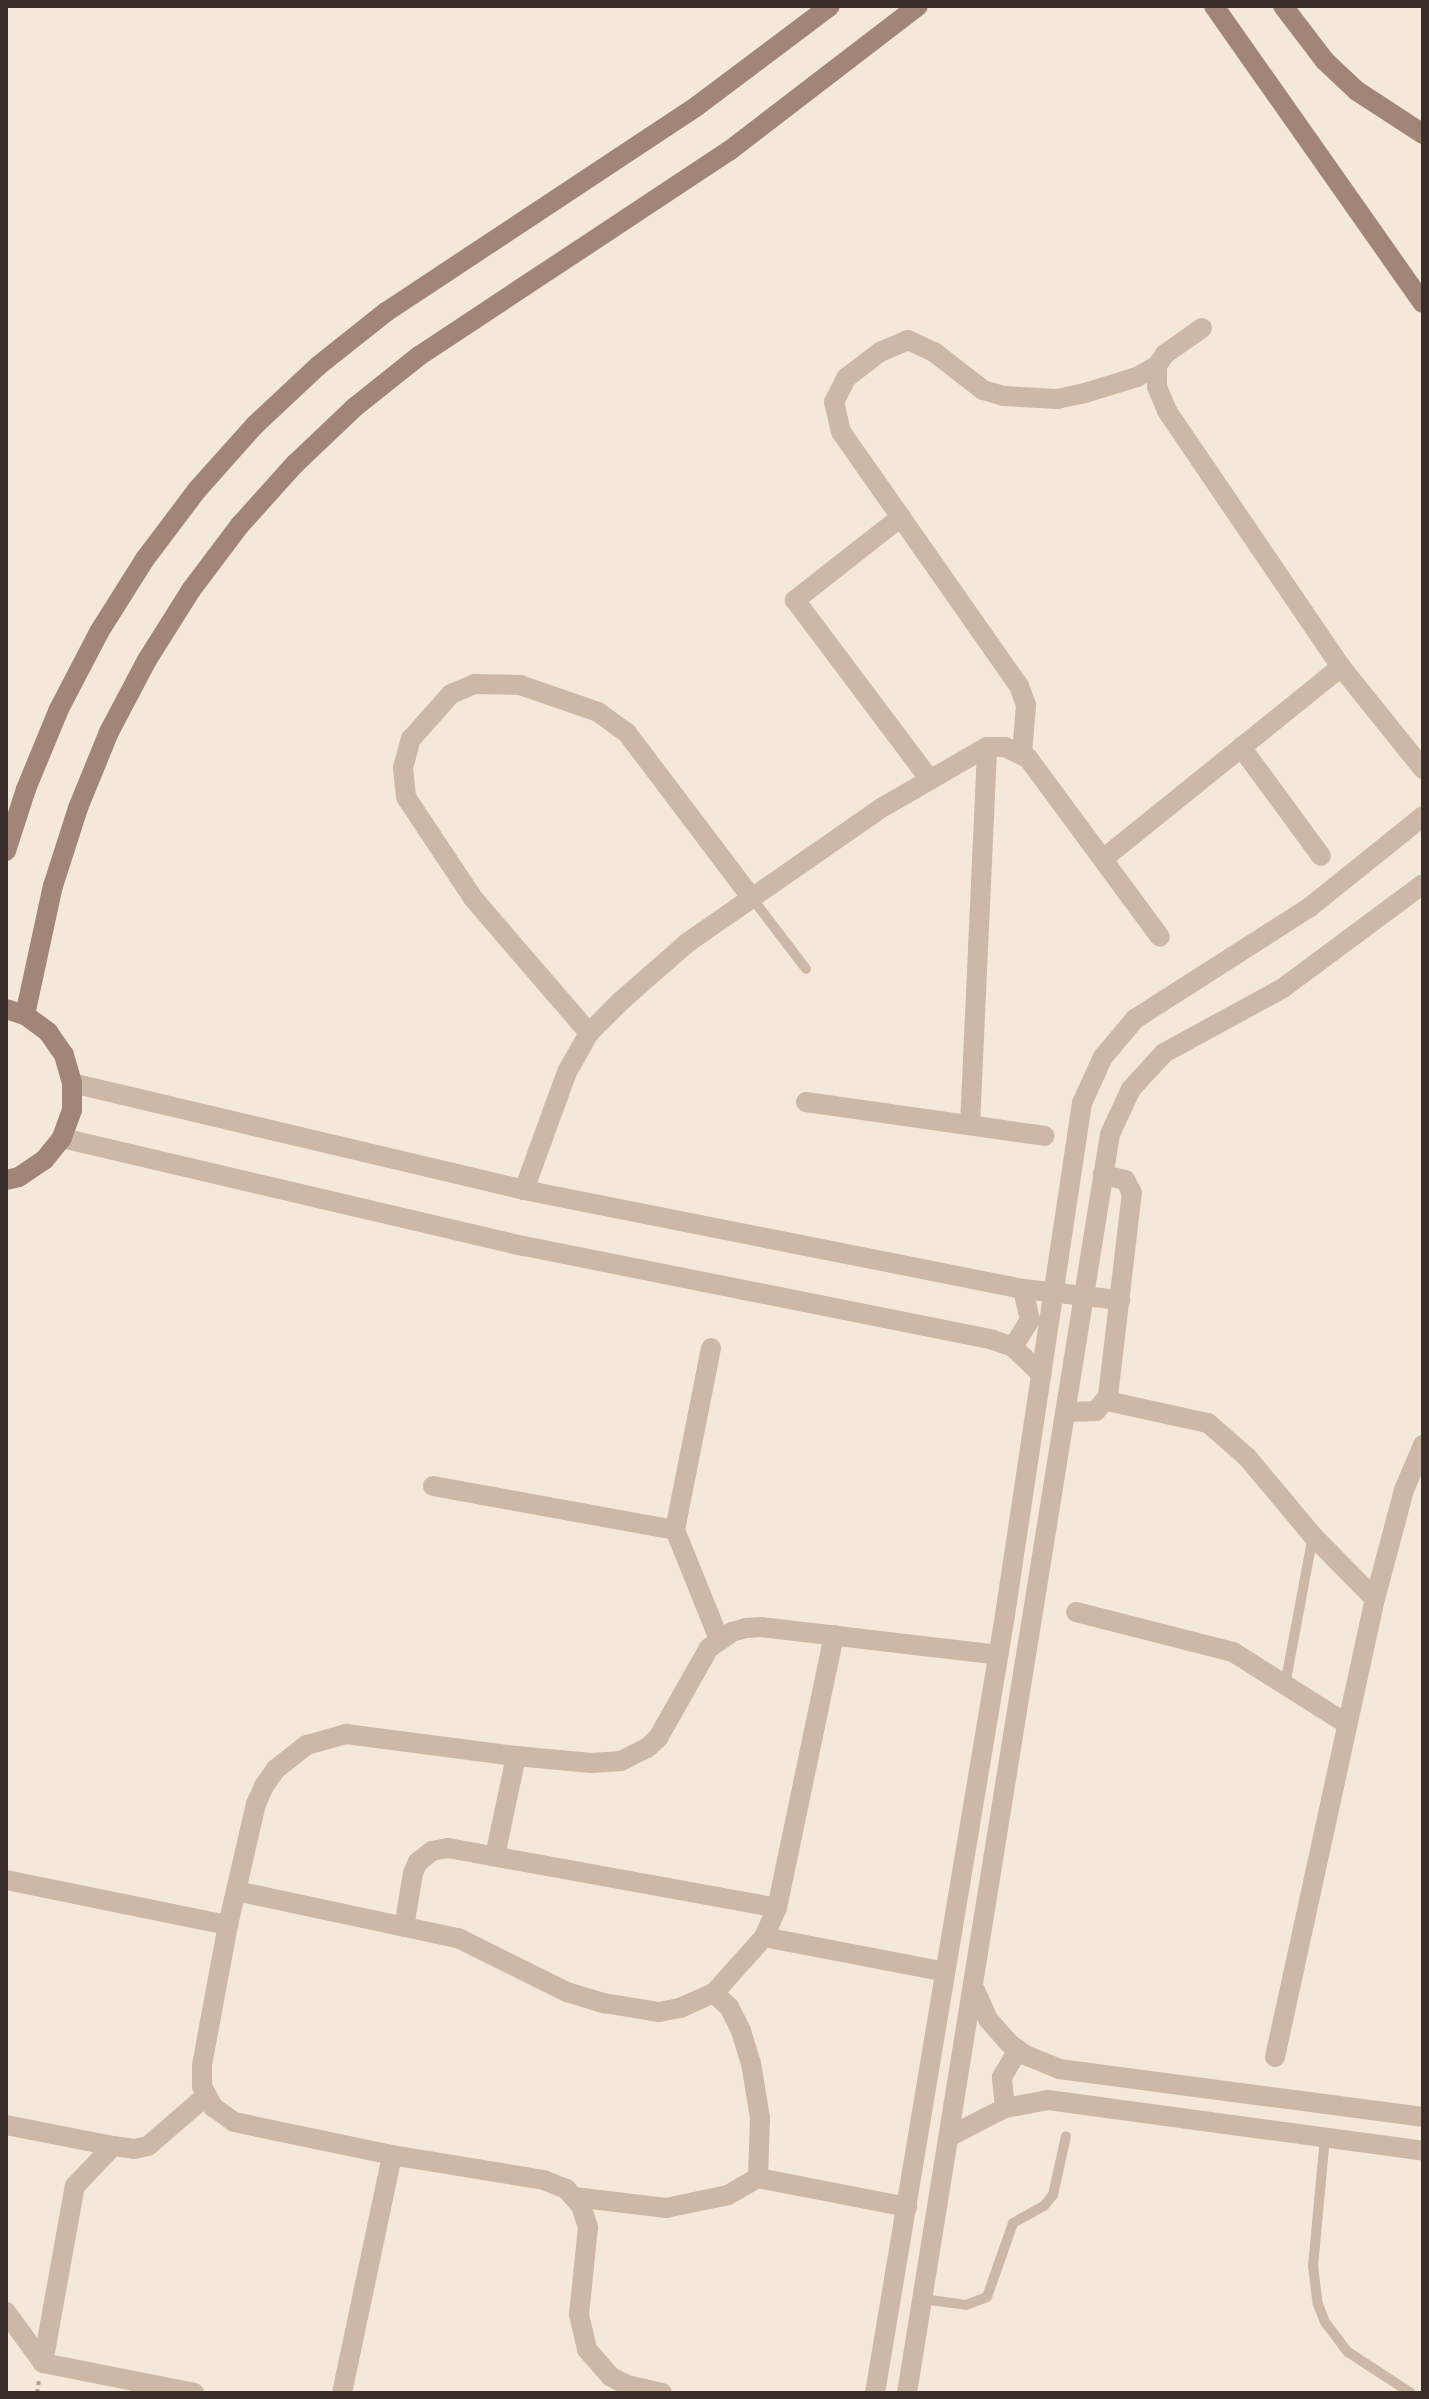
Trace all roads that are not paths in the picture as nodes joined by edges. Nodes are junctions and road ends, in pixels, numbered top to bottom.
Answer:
1 (830, 6) edge
2 (918, 6) edge
3 (1214, 6) edge
4 (1283, 6) edge
5 (1423, 134) edge
6 (1423, 303) edge
7 (1202, 328) dead end
8 (1157, 366) junction
9 (901, 517) junction
10 (1341, 667) junction
11 (987, 747) junction
12 (1241, 747) junction
13 (1022, 754) junction
14 (1423, 769) edge
15 (930, 780) junction
16 (1423, 816) edge
17 (6, 851) edge
18 (1321, 856) dead end
19 (1103, 859) junction
20 (1423, 884) edge
21 (752, 898) junction
22 (1160, 937) dead end
23 (806, 969) dead end
24 (16, 1012) edge
25 (589, 1033) junction
26 (72, 1083) junction
27 (806, 1102) dead end
28 (970, 1125) junction
29 (1045, 1136) dead end
30 (62, 1138) junction
31 (1103, 1175) junction
32 (6, 1180) edge
33 (524, 1190) junction
34 (1023, 1289) junction
35 (1054, 1292) junction
36 (1084, 1296) junction
37 (1120, 1300) junction
38 (1013, 1347) junction
39 (711, 1348) dead end
40 (1042, 1375) junction
41 (1107, 1401) junction
42 (1068, 1412) junction
43 (1423, 1445) edge
44 (433, 1486) dead end
45 (675, 1530) junction
46 (1313, 1536) junction
47 (1375, 1599) junction
48 (1076, 1612) dead end
49 (1005, 1615) junction
50 (1034, 1619) junction
51 (834, 1635) junction
52 (719, 1639) junction
53 (998, 1655) junction
54 (1285, 1685) junction
55 (1347, 1724) junction
56 (516, 1756) junction
57 (495, 1856) junction
58 (6, 1880) edge
59 (236, 1891) junction
60 (777, 1908) junction
61 (228, 1925) junction
62 (404, 1927) junction
63 (764, 1937) junction
64 (945, 1972) junction
65 (975, 1989) junction
66 (714, 1993) junction
67 (1018, 2050) junction
68 (1275, 2057) dead end
69 (206, 2096) junction
70 (1005, 2108) junction
71 (1423, 2117) edge
72 (6, 2125) edge
73 (950, 2136) junction
74 (1066, 2136) dead end
75 (1325, 2137) junction
76 (113, 2146) junction
77 (1423, 2151) edge
78 (392, 2155) junction
79 (758, 2178) junction
80 (574, 2197) junction
81 (907, 2207) junction
82 (923, 2299) junction
83 (6, 2312) edge
84 (43, 2363) junction
85 (194, 2393) edge
86 (342, 2393) edge
87 (662, 2393) edge
88 (875, 2393) edge
89 (907, 2393) edge
90 (1411, 2393) edge

1 - 17 street
2 - 24 street
3 - 6 street
4 - 5 street
7 - 8 street
8 - 9 street
8 - 10 street
9 - 13 street
9 - 15 street
10 - 12 street
10 - 14 street
11 - 13 street
11 - 15 street
11 - 28 street
12 - 18 street
12 - 19 street
13 - 19 street
15 - 21 street
16 - 35 street
19 - 22 street
20 - 31 street
21 - 23 lane
21 - 25 street
21 - 25 street
24 - 26 street
25 - 33 street
26 - 30 street
26 - 33 street
27 - 28 street
28 - 29 street
30 - 32 street
30 - 38 street
31 - 36 street
31 - 37 street
33 - 34 street
34 - 35 street
34 - 38 street
35 - 36 street
35 - 40 street
36 - 37 street
36 - 42 street
37 - 41 street
38 - 40 street
39 - 45 street
40 - 49 street
41 - 42 street
41 - 46 street
42 - 50 street
43 - 47 street
44 - 45 street
45 - 52 street
46 - 47 street
46 - 54 lane
47 - 55 street
48 - 54 street
49 - 50 street
49 - 53 street
50 - 65 street
51 - 52 street
51 - 53 street
51 - 60 street
52 - 56 street
53 - 64 street
54 - 55 street
55 - 68 street
56 - 57 street
56 - 59 street
57 - 60 street
57 - 62 street
58 - 61 street
59 - 61 street
59 - 62 street
60 - 63 street
61 - 69 street
62 - 66 street
63 - 64 street
63 - 66 street
64 - 81 street
65 - 67 street
65 - 73 street
66 - 79 street
67 - 70 street
67 - 71 street
69 - 76 street
69 - 78 street
70 - 73 street
70 - 75 street
72 - 76 street
73 - 82 street
74 - 82 lane
75 - 77 street
75 - 90 lane
76 - 84 street
78 - 80 street
78 - 86 street
79 - 80 street
79 - 81 street
80 - 87 street
81 - 88 street
82 - 89 street
83 - 84 street
84 - 85 street

